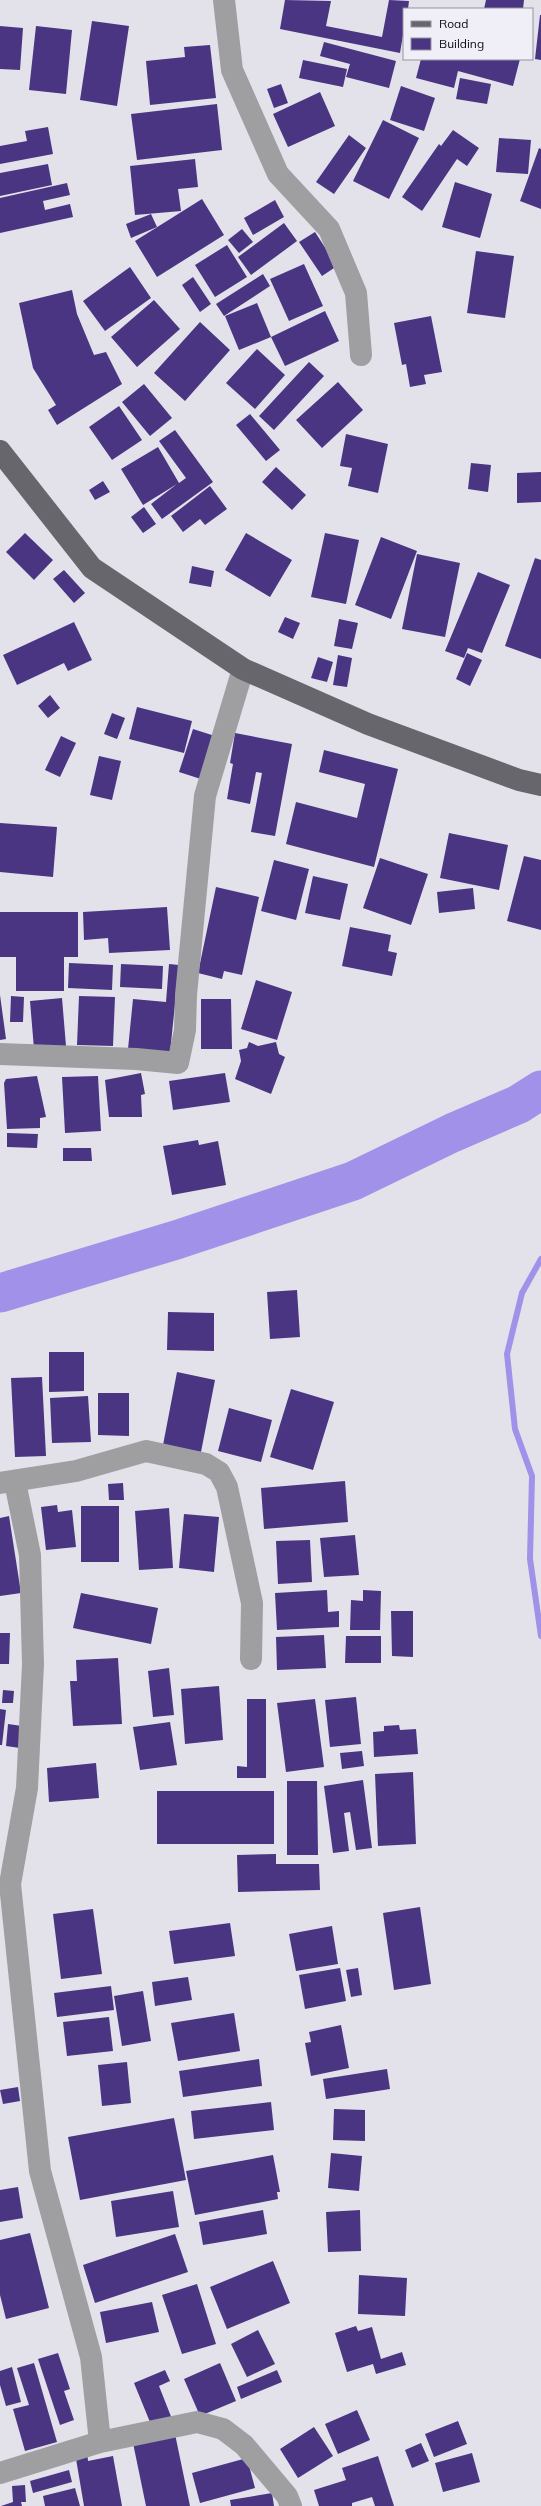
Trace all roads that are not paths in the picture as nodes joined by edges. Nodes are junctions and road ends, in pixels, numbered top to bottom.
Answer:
1 (224, 0) edge
2 (361, 355) dead end
3 (0, 451) edge
4 (243, 669) junction
5 (541, 785) edge
6 (0, 1054) edge
7 (8, 1482) edge
8 (251, 1660) dead end
9 (5, 1885) edge
10 (100, 2442) junction
11 (0, 2473) edge
12 (291, 2506) edge

1 - 2 street
3 - 4 main road
4 - 5 main road
4 - 6 street
7 - 8 street
7 - 9 street
9 - 10 street
10 - 11 street
10 - 12 street

